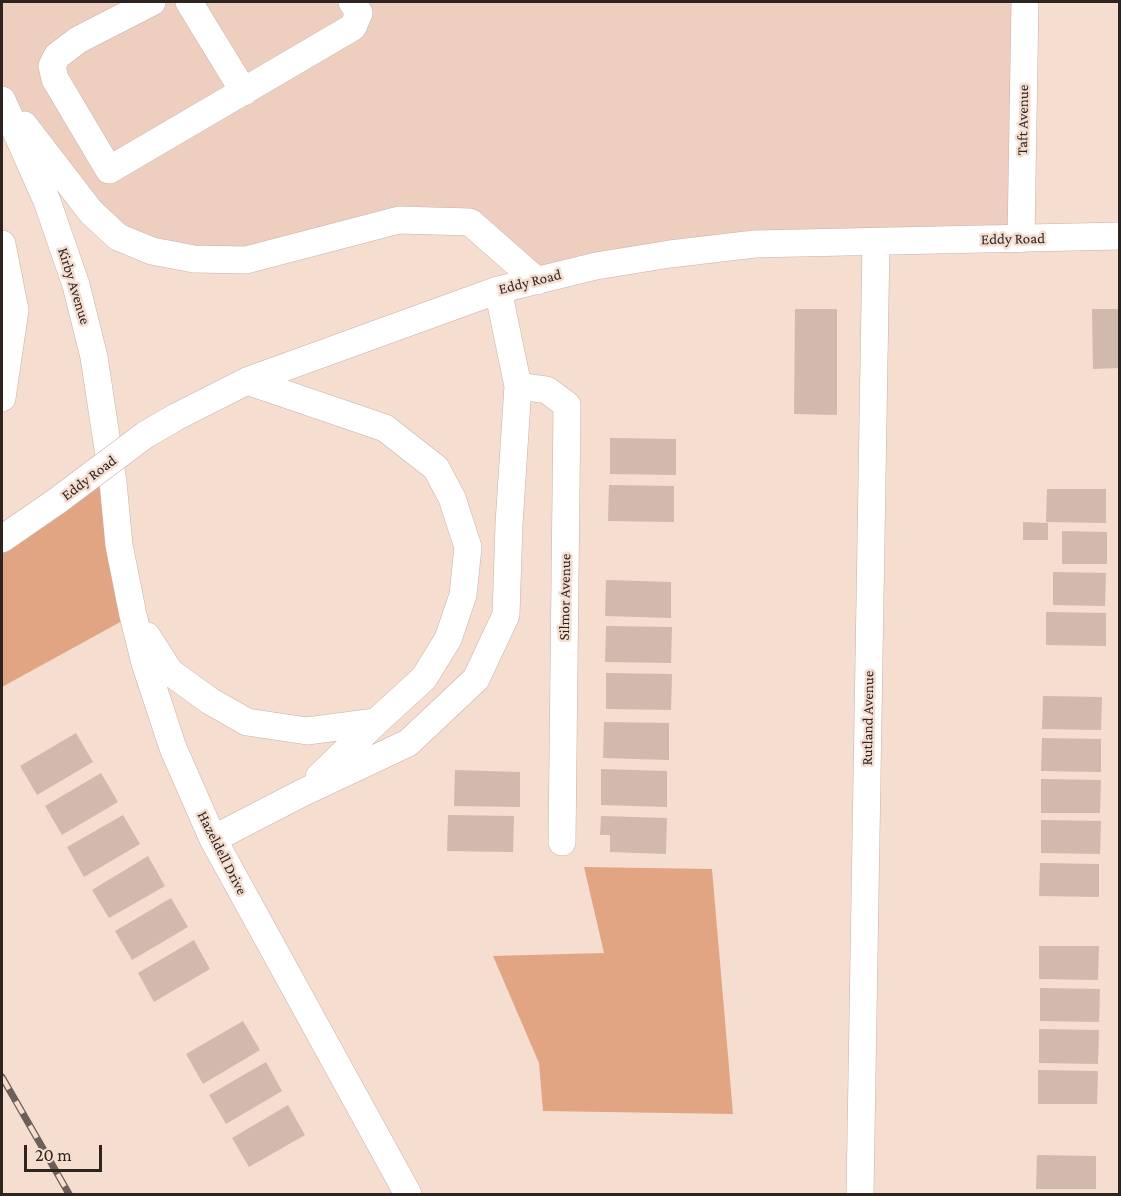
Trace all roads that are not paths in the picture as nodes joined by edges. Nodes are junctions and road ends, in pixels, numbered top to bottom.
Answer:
1 (152, 2) edge
2 (189, 2) edge
3 (352, 2) edge
4 (1025, 2) edge
5 (244, 92) junction
6 (2, 98) edge
7 (1119, 236) edge
8 (1021, 238) junction
9 (876, 242) junction
10 (2, 244) edge
11 (537, 281) junction
12 (498, 290) junction
13 (247, 381) junction
14 (518, 386) junction
15 (2, 398) edge
16 (113, 482) joint
17 (2, 539) edge
18 (134, 615) junction
19 (376, 722) junction
20 (302, 793) junction
21 (213, 839) junction
22 (562, 842) dead end
23 (408, 1194) edge
24 (860, 1194) edge

1 - 5 street
2 - 5 street
3 - 5 street
4 - 8 street, Taft Avenue
6 - 11 street
6 - 16 street, Kirby Avenue
7 - 8 street, Eddy Road
8 - 9 street, Eddy Road
9 - 11 street, Eddy Road
9 - 24 street, Rutland Avenue
10 - 15 street
11 - 12 street, Eddy Road
12 - 13 street, Eddy Road
12 - 14 street
13 - 17 street, Eddy Road, bridge
13 - 19 street
14 - 20 street
14 - 22 street, Silmor Avenue
16 - 18 street, Hazeldell Drive
18 - 19 street
18 - 21 street, Hazeldell Drive
19 - 20 street
20 - 21 street
21 - 23 street, Hazeldell Drive

